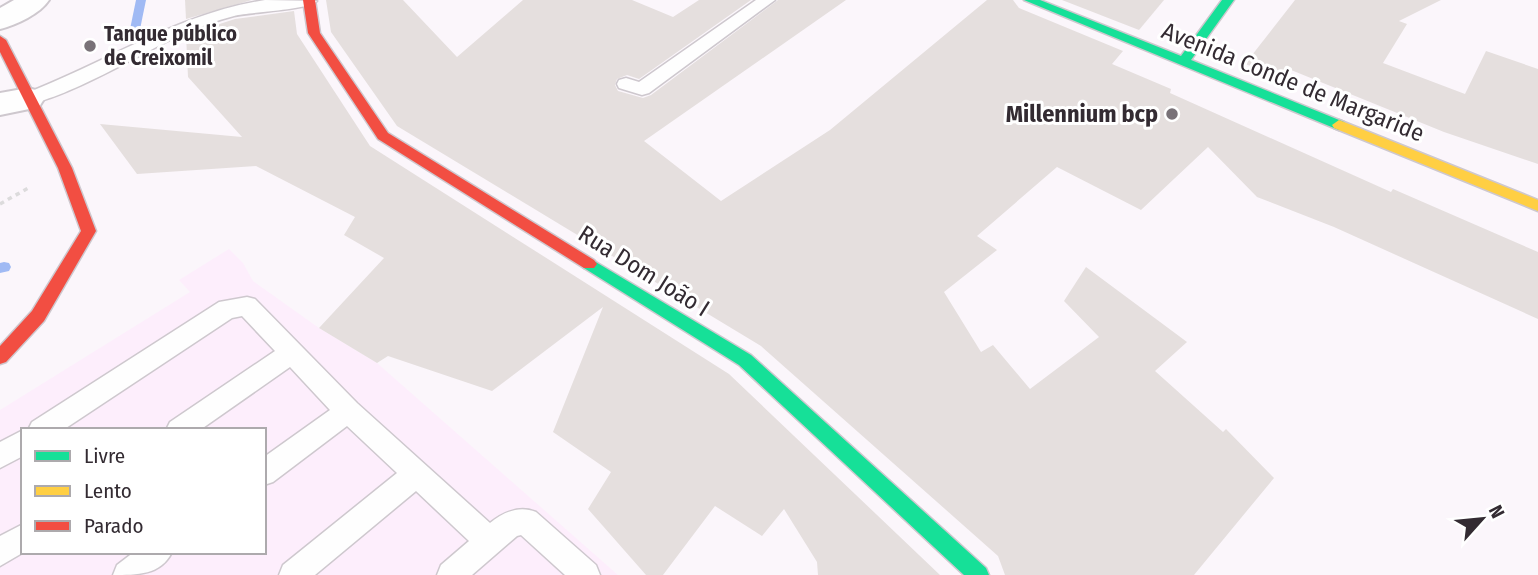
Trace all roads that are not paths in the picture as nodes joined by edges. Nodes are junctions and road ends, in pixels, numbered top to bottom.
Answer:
1 (35, 0) edge
2 (309, 0) edge
3 (767, 0) edge
4 (1030, 0) edge
5 (1228, 0) edge
6 (0, 20) edge
7 (0, 40) edge
8 (1183, 62) junction
9 (626, 85) dead end
10 (14, 102) edge
11 (1538, 206) edge
12 (290, 354) junction
13 (0, 358) edge
14 (348, 411) junction
15 (44, 428) edge
16 (182, 428) edge
17 (21, 443) edge
18 (0, 456) edge
19 (266, 472) edge
20 (415, 475) junction
21 (21, 538) edge
22 (489, 541) junction
23 (0, 552) edge
24 (155, 554) edge
25 (127, 575) edge
26 (293, 575) edge
27 (451, 575) edge
28 (586, 575) edge
29 (979, 575) edge

1 - 6 street
2 - 10 lane
2 - 29 street, Rua Dom João I
3 - 9 lane
4 - 8 street, Avenida Conde de Margaride
5 - 8 street
7 - 10 street
8 - 11 street, Avenida Conde de Margaride
10 - 13 street
12 - 14 lane
12 - 15 lane
12 - 16 lane
14 - 19 lane
14 - 20 lane
17 - 18 lane
20 - 22 lane
20 - 26 lane
21 - 23 lane
22 - 27 lane
22 - 28 lane
24 - 25 lane

